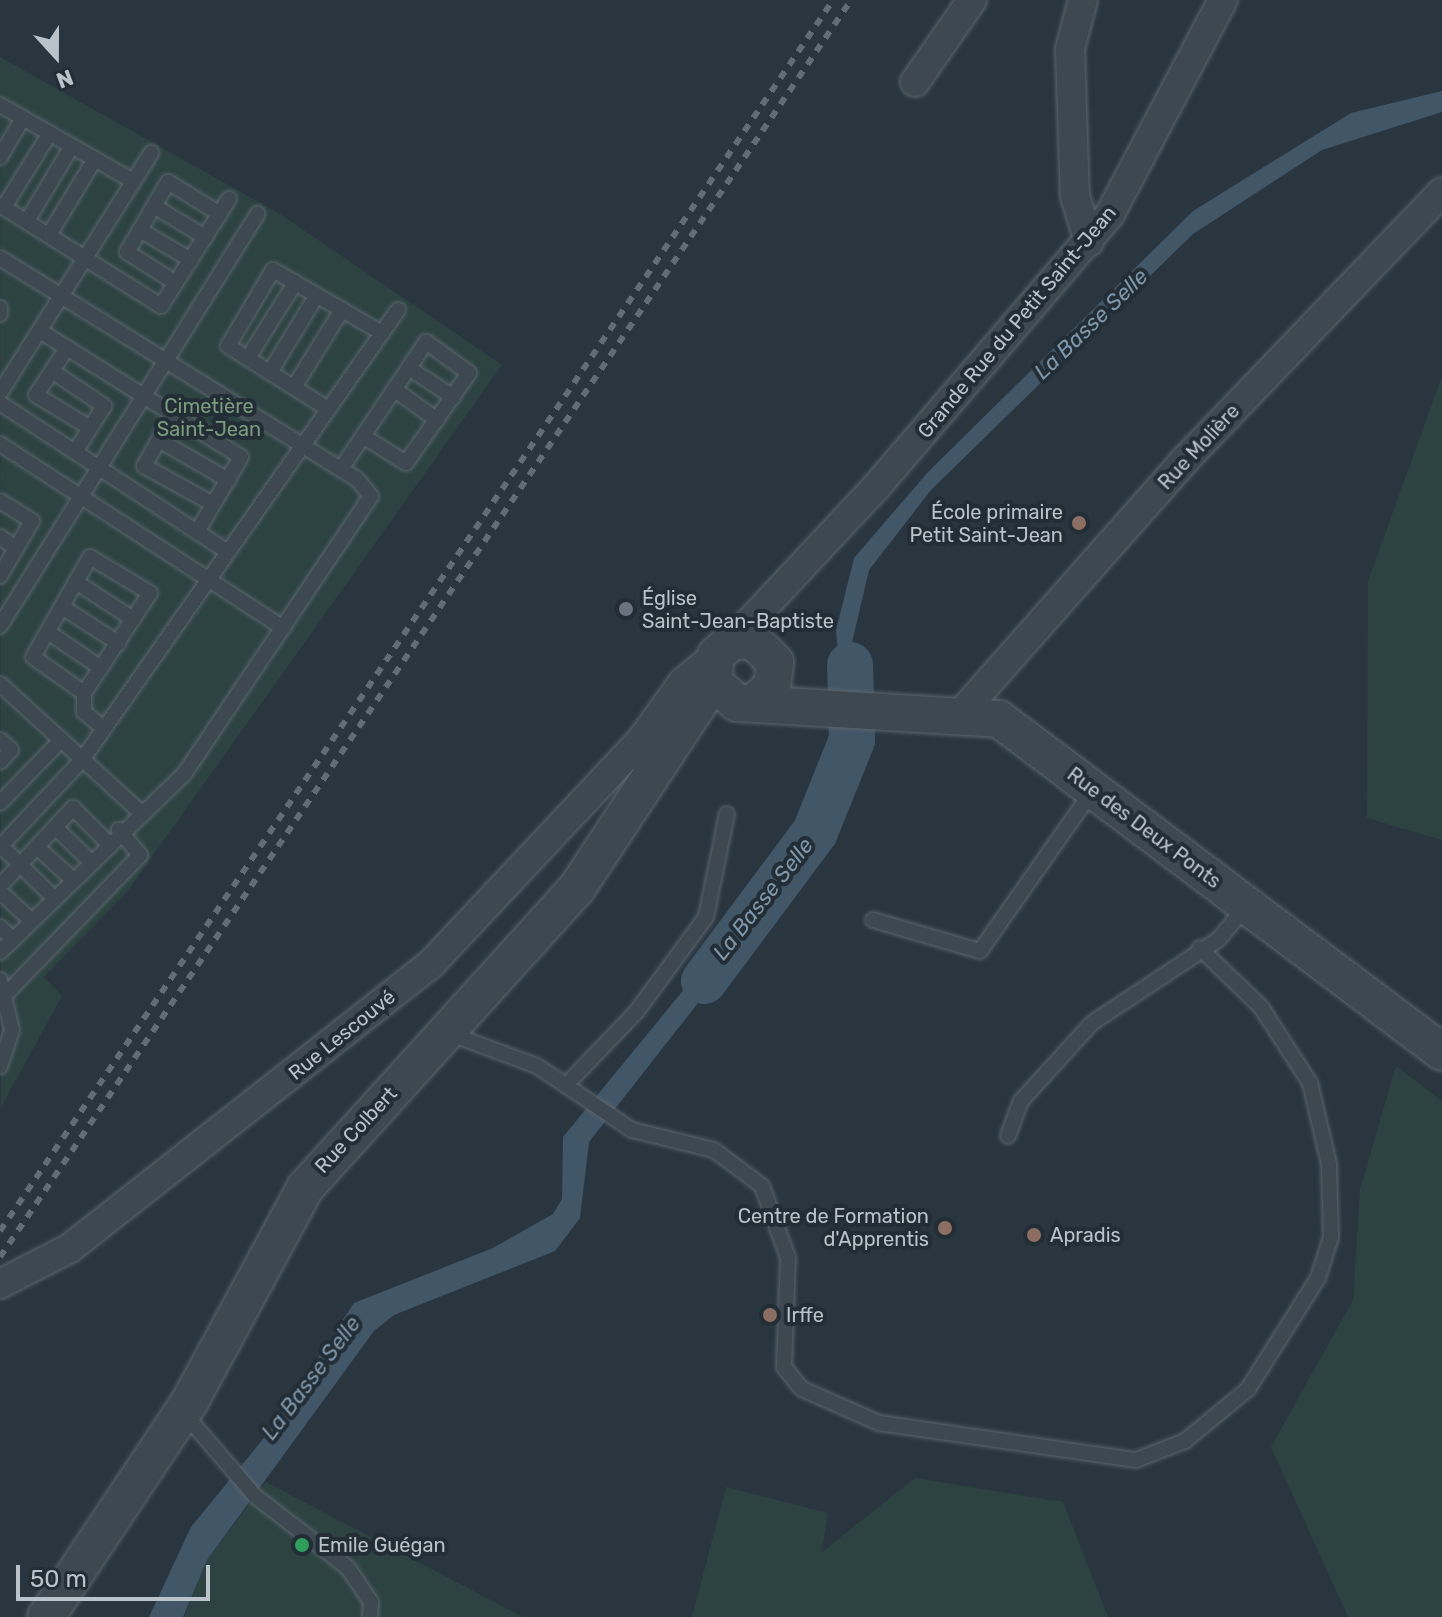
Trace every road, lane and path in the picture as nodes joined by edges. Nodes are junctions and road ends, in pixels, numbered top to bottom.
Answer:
1 (972, 0) edge
2 (1083, 0) edge
3 (1223, 0) edge
4 (915, 82) dead end
5 (0, 105) edge
6 (23, 118) junction
7 (50, 133) junction
8 (72, 146) junction
9 (151, 153) dead end
10 (0, 157) edge
11 (95, 159) junction
12 (133, 181) junction
13 (1442, 192) edge
14 (229, 199) dead end
15 (2, 206) edge
16 (154, 206) junction
17 (220, 214) junction
18 (257, 214) dead end
19 (27, 221) junction
20 (140, 230) junction
21 (49, 235) junction
22 (205, 237) junction
23 (1089, 242) junction
24 (0, 258) edge
25 (86, 258) junction
26 (191, 260) junction
27 (176, 283) junction
28 (295, 283) junction
29 (64, 295) junction
30 (317, 295) junction
31 (342, 310) junction
32 (398, 310) dead end
33 (40, 331) junction
34 (382, 333) junction
35 (67, 348) junction
36 (248, 358) junction
37 (166, 360) junction
38 (409, 368) junction
39 (52, 371) junction
40 (270, 372) junction
41 (294, 387) junction
42 (394, 389) junction
43 (0, 393) edge
44 (36, 395) junction
45 (144, 396) junction
46 (453, 397) junction
47 (0, 403) edge
48 (328, 409) junction
49 (173, 415) junction
50 (21, 417) junction
51 (437, 420) junction
52 (90, 428) junction
53 (363, 436) junction
54 (159, 440) junction
55 (0, 444) edge
56 (303, 445) junction
57 (75, 452) junction
58 (99, 468) junction
59 (341, 469) junction
60 (228, 480) junction
61 (81, 496) junction
62 (0, 501) edge
63 (213, 504) junction
64 (197, 532) junction
65 (0, 537) edge
66 (16, 548) junction
67 (228, 552) junction
68 (0, 574) edge
69 (795, 576) junction
70 (208, 580) junction
71 (76, 582) junction
72 (62, 607) junction
73 (133, 619) junction
74 (0, 626) edge
75 (283, 628) junction
76 (48, 632) junction
77 (118, 643) junction
78 (773, 662) junction
79 (101, 668) junction
80 (729, 676) junction
81 (2, 689) edge
82 (84, 693) junction
83 (818, 703) junction
84 (963, 711) junction
85 (688, 718) junction
86 (104, 729) junction
87 (643, 738) junction
88 (0, 740) edge
89 (61, 740) junction
90 (82, 760) junction
91 (0, 762) edge
92 (1094, 790) junction
93 (0, 803) edge
94 (139, 811) junction
95 (727, 814) dead end
96 (55, 827) junction
97 (119, 830) junction
98 (107, 842) junction
99 (0, 846) edge
100 (37, 847) junction
101 (89, 860) junction
102 (21, 864) junction
103 (71, 878) junction
104 (0, 889) edge
105 (53, 897) junction
106 (1247, 905) junction
107 (31, 920) junction
108 (873, 920) dead end
109 (0, 927) edge
110 (13, 939) junction
111 (1200, 948) junction
112 (0, 952) edge
113 (3, 987) edge
114 (448, 1033) junction
115 (1442, 1052) edge
116 (2, 1056) edge
117 (568, 1083) junction
118 (1008, 1136) dead end
119 (4, 1282) edge
120 (183, 1411) junction
121 (46, 1617) edge
122 (370, 1617) edge

1 - 4 street
2 - 23 street
3 - 23 street, Grande Rue du Petit Saint-Jean
5 - 6 lane
6 - 7 lane
6 - 10 lane
7 - 8 lane
7 - 15 lane
8 - 11 lane
8 - 19 lane
9 - 12 lane
11 - 12 lane
11 - 21 lane
12 - 25 lane
13 - 84 street, Rue Molière
14 - 17 lane
15 - 19 lane
16 - 17 lane
16 - 20 lane
16 - 22 lane
17 - 22 lane
18 - 37 lane
19 - 21 lane
20 - 26 lane
20 - 27 lane
21 - 25 lane
22 - 26 lane
23 - 69 street, Grande Rue du Petit Saint-Jean
24 - 29 lane
25 - 27 lane
25 - 29 lane
26 - 27 lane
28 - 30 lane
28 - 36 lane
28 - 36 lane
29 - 33 lane
29 - 37 lane
30 - 31 lane
30 - 40 lane
31 - 34 lane
31 - 41 lane
32 - 34 lane
33 - 35 lane
33 - 43 lane
34 - 48 lane
35 - 39 lane
35 - 45 lane
36 - 40 lane
37 - 45 lane
37 - 56 lane
38 - 42 lane
38 - 46 lane
38 - 46 lane
39 - 44 lane
39 - 52 lane
40 - 41 lane
41 - 48 lane
42 - 51 lane
42 - 53 lane
44 - 50 lane
44 - 52 lane
45 - 49 lane
45 - 58 lane
46 - 51 lane
47 - 50 lane
48 - 56 lane
49 - 54 lane
49 - 60 lane
50 - 57 lane
51 - 53 lane
52 - 57 lane
53 - 59 lane
54 - 60 lane
54 - 63 lane
55 - 61 lane
56 - 59 lane
56 - 67 lane
57 - 58 lane
58 - 61 lane
58 - 64 lane
59 - 75 lane
60 - 63 lane
61 - 70 lane
61 - 74 lane
62 - 66 lane
63 - 64 lane
64 - 67 lane
65 - 66 lane
66 - 68 lane
67 - 70 lane
69 - 78 street, Grande Rue du Petit Saint-Jean
69 - 80 street, Grande Rue du Petit Saint-Jean
70 - 75 lane
70 - 86 lane
71 - 72 lane
71 - 73 lane
71 - 73 lane
72 - 76 lane
72 - 77 lane
73 - 77 lane
75 - 94 lane
76 - 79 lane
76 - 82 lane
77 - 79 lane
78 - 80 street
78 - 80 street
78 - 83 street
79 - 82 lane
80 - 83 street, Rue des Deux Ponts
80 - 85 street
80 - 87 street, Rue Lescouvé
81 - 89 lane
82 - 86 lane
83 - 84 street, Rue des Deux Ponts
84 - 92 street, Rue des Deux Ponts
85 - 87 street, Rue Lescouvé
85 - 114 street, Rue Colbert
86 - 90 lane
87 - 119 street, Rue Lescouvé
88 - 91 lane
89 - 90 lane
89 - 93 lane
90 - 94 lane
90 - 99 lane
92 - 106 street, Rue des Deux Ponts
92 - 108 lane
94 - 97 lane
95 - 117 lane
96 - 98 lane
96 - 100 lane
96 - 101 lane
97 - 98 lane
97 - 113 lane
98 - 101 lane
99 - 102 lane
100 - 102 lane
100 - 103 lane
101 - 103 lane
102 - 104 lane
102 - 105 lane
103 - 105 lane
104 - 107 lane
105 - 107 lane
106 - 111 lane
106 - 115 street, Rue des Deux Ponts
107 - 110 lane
109 - 110 lane
110 - 112 lane
111 - 117 lane
111 - 118 lane
113 - 116 lane
114 - 117 lane
114 - 120 street, Rue Colbert
120 - 121 street, Rue Colbert
120 - 122 lane

